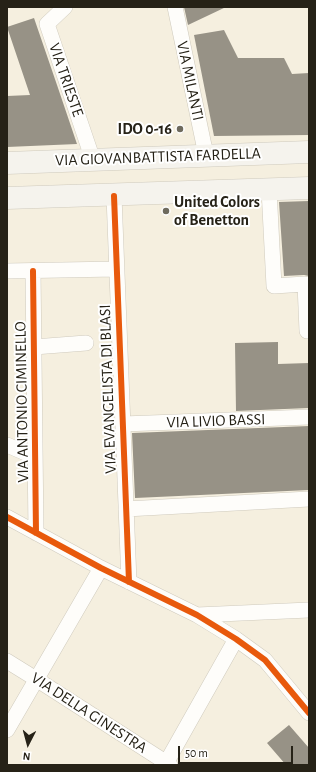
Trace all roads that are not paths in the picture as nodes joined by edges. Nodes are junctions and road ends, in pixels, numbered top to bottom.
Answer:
1 (65, 7) edge
2 (175, 7) edge
3 (309, 152) edge
4 (206, 155) junction
5 (93, 160) junction
6 (7, 163) edge
7 (309, 188) edge
8 (269, 190) junction
9 (114, 196) junction
10 (7, 198) edge
11 (116, 269) junction
12 (7, 271) edge
13 (33, 271) junction
14 (307, 284) edge
15 (307, 331) dead end
16 (86, 343) dead end
17 (34, 348) junction
18 (309, 417) edge
19 (122, 424) junction
20 (7, 445) edge
21 (36, 457) junction
22 (309, 499) edge
23 (126, 510) junction
24 (7, 517) edge
25 (36, 533) junction
26 (100, 568) junction
27 (129, 582) junction
28 (309, 610) edge
29 (238, 614) junction
30 (197, 616) junction
31 (231, 636) junction
32 (7, 662) edge
33 (36, 679) junction
34 (303, 698) edge
35 (309, 713) edge
36 (7, 730) edge
37 (167, 764) edge

1 - 5 street, VIA TRIESTE
2 - 4 street, VIA MILANTI
3 - 4 main road, VIA GIOVANBATTISTA FARDELLA
4 - 5 main road, VIA GIOVANBATTISTA FARDELLA
5 - 6 main road, VIA GIOVANBATTISTA FARDELLA
7 - 8 main road
8 - 9 main road
8 - 14 street
9 - 10 main road
9 - 11 street, VIA EVANGELISTA DI BLASI
11 - 13 street
11 - 19 street, VIA EVANGELISTA DI BLASI
12 - 13 street
13 - 17 street, VIA ANTONIO CIMINELLO
14 - 15 street
16 - 17 street
17 - 21 street, VIA ANTONIO CIMINELLO
18 - 19 street, VIA LIVIO BASSI
19 - 23 street, VIA EVANGELISTA DI BLASI
20 - 21 street
21 - 25 street, VIA ANTONIO CIMINELLO
22 - 23 street
23 - 27 street, VIA EVANGELISTA DI BLASI
24 - 25 street
25 - 26 street
26 - 27 street
26 - 33 street
27 - 30 street
28 - 29 street
29 - 30 street
29 - 31 street
30 - 31 street
31 - 34 street
31 - 37 street
32 - 33 street, VIA DELLA GINESTRA
33 - 36 street
33 - 37 street, VIA DELLA GINESTRA
34 - 35 street

